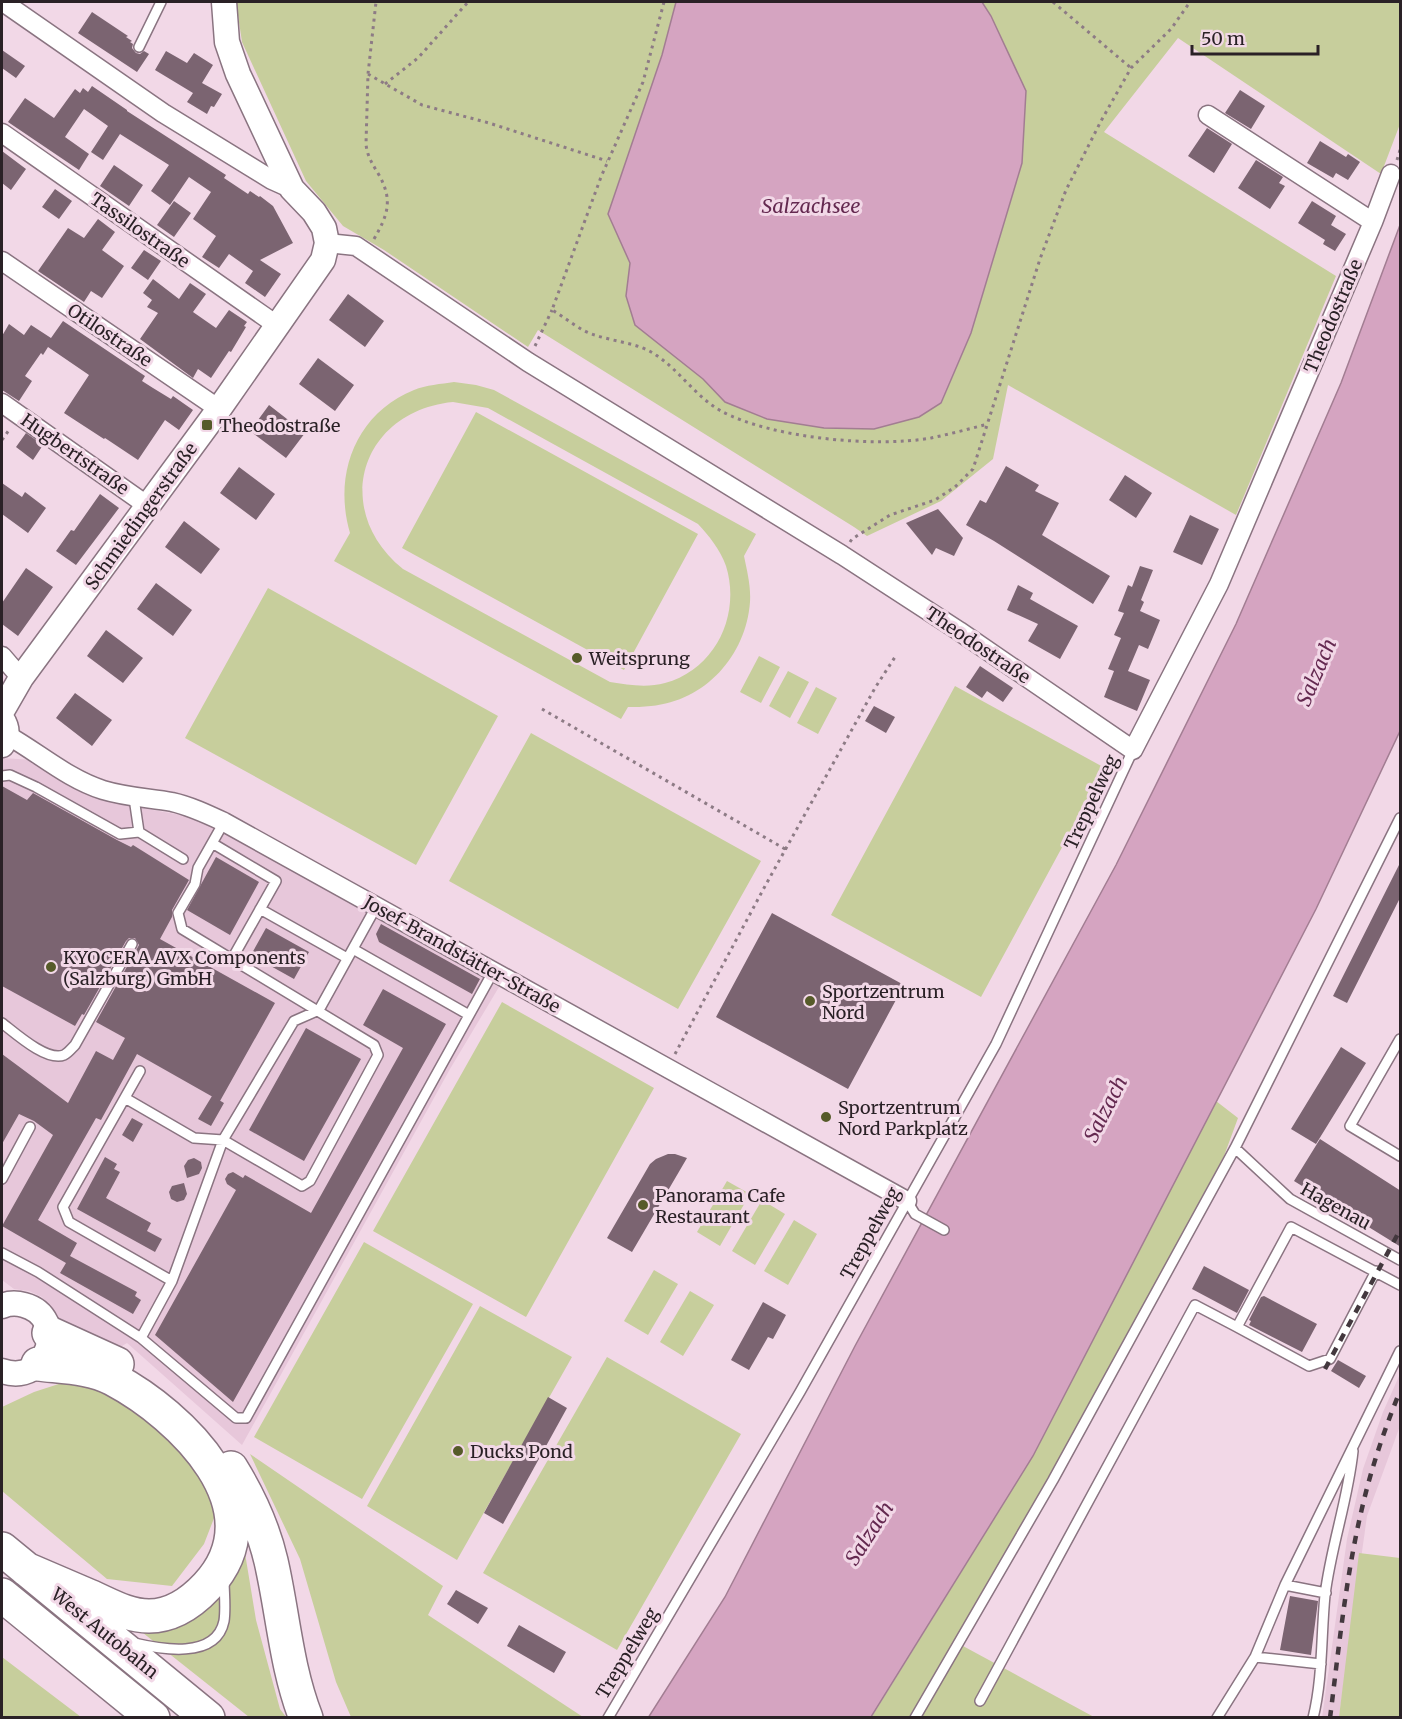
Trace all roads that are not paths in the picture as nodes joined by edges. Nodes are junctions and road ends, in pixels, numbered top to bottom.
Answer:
1 (3, 2) edge
2 (161, 2) edge
3 (224, 2) edge
4 (139, 48) dead end
5 (1208, 115) dead end
6 (2, 133) edge
7 (1391, 174) dead end
8 (292, 189) junction
9 (1373, 222) junction
10 (327, 243) junction
11 (2, 261) edge
12 (278, 326) junction
13 (2, 403) edge
14 (219, 409) junction
15 (148, 506) junction
16 (2, 656) edge
17 (21, 678) junction
18 (2, 711) edge
19 (3, 733) edge
20 (1133, 750) junction
21 (2, 777) edge
22 (134, 798) junction
23 (1401, 818) edge
24 (224, 822) junction
25 (139, 832) junction
26 (212, 843) junction
27 (183, 859) dead end
28 (376, 907) junction
29 (260, 909) junction
30 (132, 944) dead end
31 (353, 949) junction
32 (348, 958) junction
33 (232, 959) junction
34 (493, 972) junction
35 (318, 1010) junction
36 (469, 1015) junction
37 (2, 1023) edge
38 (1401, 1039) edge
39 (140, 1071) dead end
40 (125, 1098) junction
41 (30, 1127) dead end
42 (223, 1140) junction
43 (1235, 1148) junction
44 (1401, 1156) edge
45 (2, 1179) edge
46 (907, 1201) junction
47 (944, 1230) dead end
48 (2, 1253) edge
49 (1401, 1260) edge
50 (1376, 1271) junction
51 (172, 1281) junction
52 (1401, 1285) edge
53 (5, 1301) edge
54 (1237, 1327) junction
55 (49, 1333) junction
56 (141, 1338) junction
57 (1401, 1351) edge
58 (12, 1372) edge
59 (1354, 1443) junction
60 (14, 1559) edge
61 (225, 1561) junction
62 (1285, 1585) junction
63 (1326, 1593) junction
64 (2, 1595) edge
65 (111, 1639) junction
66 (1254, 1657) junction
67 (1320, 1664) junction
68 (980, 1701) dead end
69 (1220, 1716) edge
70 (153, 1718) edge
71 (208, 1718) edge
72 (306, 1718) edge
73 (608, 1718) edge
74 (915, 1718) edge
75 (1312, 1718) edge

1 - 8 street
2 - 4 lane
3 - 8 street
5 - 9 street
6 - 12 street, Tassilostraße
7 - 9 street, Theodostraße
8 - 10 street
9 - 20 street, Theodostraße
10 - 12 street, Schmiedingerstraße
10 - 20 street, Theodostraße
11 - 14 street, Otilostraße
12 - 14 street, Schmiedingerstraße
13 - 15 street, Hugbertstraße
14 - 15 street, Schmiedingerstraße
15 - 17 street, Schmiedingerstraße
16 - 17 street
17 - 18 street, Schmiedingerstraße
19 - 22 street, Josef-Brandstätter-Straße
20 - 46 lane, Treppelweg
21 - 25 lane
22 - 24 street, Josef-Brandstätter-Straße
22 - 25 lane
23 - 43 lane
24 - 26 lane
24 - 28 street, Josef-Brandstätter-Straße
25 - 27 lane
26 - 29 lane
26 - 33 lane
28 - 31 lane
28 - 34 street, Josef-Brandstätter-Straße
29 - 32 lane
29 - 33 lane
30 - 37 lane
31 - 32 lane
31 - 36 lane
32 - 35 lane
33 - 35 lane
34 - 36 lane
34 - 46 street, Josef-Brandstätter-Straße
35 - 42 lane
35 - 42 lane
36 - 56 lane
38 - 44 lane
39 - 40 lane
40 - 42 lane
40 - 51 lane
41 - 45 lane
42 - 51 lane
43 - 49 lane, Hagenau
43 - 74 lane
46 - 47 lane
46 - 73 lane, Treppelweg
48 - 56 lane
50 - 52 lane
50 - 54 lane
50 - 54 lane
51 - 56 lane
53 - 55 street
54 - 68 lane
55 - 58 street
55 - 72 highway
57 - 59 lane
58 - 61 highway
59 - 62 lane
59 - 63 lane
60 - 61 highway
60 - 65 highway, West Autobahn
61 - 65 lane
62 - 63 lane
62 - 66 lane
63 - 67 lane
64 - 70 highway, West Autobahn
65 - 71 highway, West Autobahn
66 - 67 lane
66 - 69 lane
67 - 75 lane

